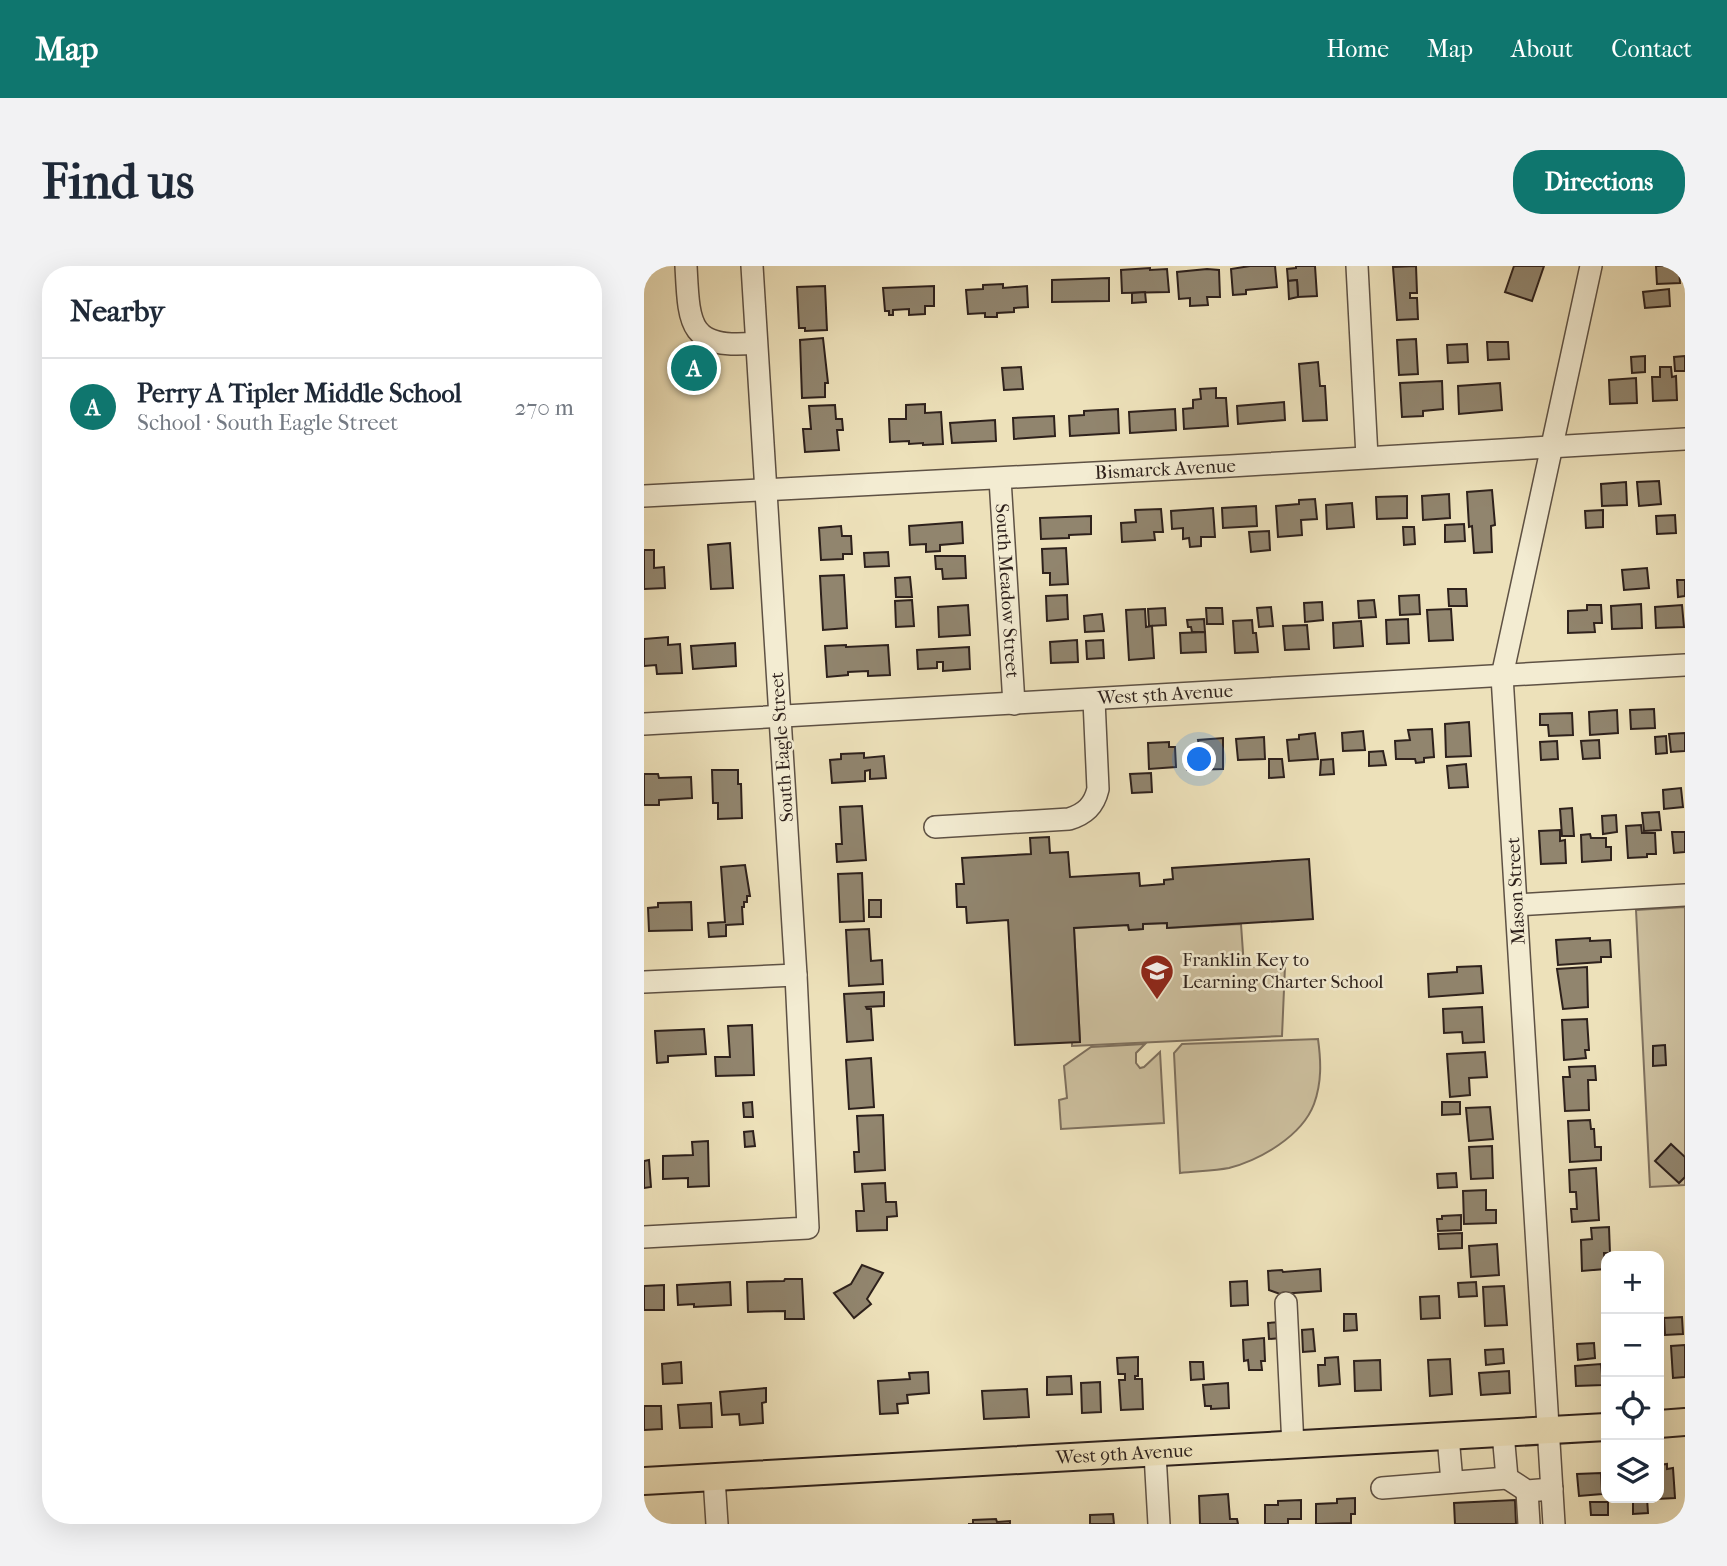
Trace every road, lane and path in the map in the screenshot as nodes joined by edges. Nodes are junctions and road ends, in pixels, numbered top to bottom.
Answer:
1 (686, 266) edge
2 (752, 266) edge
3 (1357, 266) edge
4 (1591, 266) edge
5 (756, 344) junction
6 (1685, 439) edge
7 (1551, 447) junction
8 (1367, 457) junction
9 (1000, 479) junction
10 (765, 491) junction
11 (644, 496) edge
12 (1685, 665) edge
13 (1502, 676) junction
14 (1094, 700) junction
15 (1014, 704) junction
16 (781, 717) junction
17 (644, 724) edge
18 (935, 827) dead end
19 (1685, 895) edge
20 (1517, 905) junction
21 (796, 975) junction
22 (644, 982) edge
23 (644, 1237) edge
24 (1286, 1303) dead end
25 (1685, 1422) edge
26 (1664, 1424) edge
27 (1601, 1427) edge
28 (1548, 1431) junction
29 (1503, 1433) junction
30 (1448, 1436) junction
31 (1293, 1446) junction
32 (1155, 1454) junction
33 (715, 1478) junction
34 (1507, 1478) junction
35 (644, 1481) edge
36 (1452, 1482) junction
37 (1382, 1488) dead end
38 (1552, 1489) junction
39 (1527, 1491) junction
40 (717, 1524) edge
41 (1159, 1524) edge
42 (1529, 1524) edge
43 (1554, 1524) edge

1 - 5 street
2 - 5 street, South Eagle Street
3 - 8 street
4 - 7 street, Mason Street
5 - 10 street, South Eagle Street
6 - 7 street, Bismarck Avenue
7 - 8 street, Bismarck Avenue
7 - 13 street, Mason Street
8 - 9 street, Bismarck Avenue
9 - 10 street, Bismarck Avenue
9 - 15 street, South Meadow Street
10 - 11 street, Bismarck Avenue
10 - 16 street, South Eagle Street
12 - 13 street, West 5th Avenue
13 - 14 street, West 5th Avenue
13 - 20 street, Mason Street
14 - 15 street, West 5th Avenue
14 - 18 street
15 - 16 street, West 5th Avenue
16 - 17 street, West 5th Avenue
16 - 21 street, South Eagle Street
19 - 20 street
20 - 28 street, Mason Street
21 - 22 street
21 - 23 street, South Eagle Street
24 - 31 street
25 - 26 main road
27 - 28 main road, West 9th Avenue
28 - 29 main road, West 9th Avenue
28 - 38 street, Mason Street
29 - 30 main road, West 9th Avenue
29 - 34 street
30 - 31 main road, West 9th Avenue
30 - 36 street
31 - 32 main road, West 9th Avenue
32 - 33 main road, West 9th Avenue
32 - 41 street
33 - 35 main road, West 9th Avenue
33 - 40 street
34 - 36 street
34 - 39 street
36 - 37 street
38 - 39 street
38 - 43 street, Mason Street
39 - 42 street

